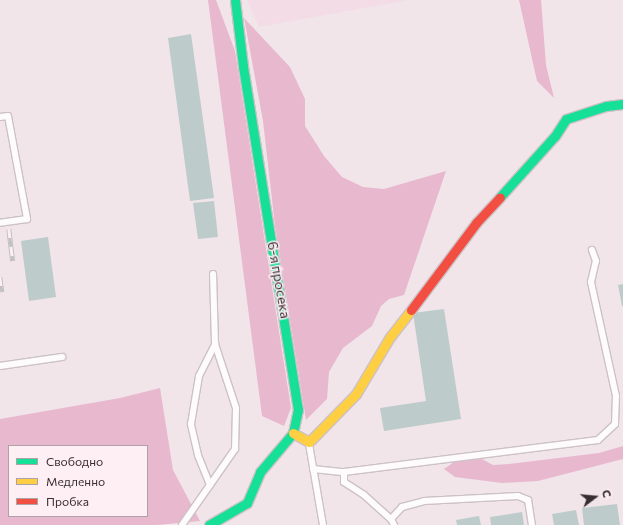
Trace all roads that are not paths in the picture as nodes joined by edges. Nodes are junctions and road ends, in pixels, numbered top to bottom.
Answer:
1 (235, 0) edge
2 (623, 104) edge
3 (0, 117) edge
4 (0, 223) edge
5 (592, 250) dead end
6 (213, 274) dead end
7 (214, 344) junction
8 (62, 357) dead end
9 (0, 366) edge
10 (293, 433) junction
11 (309, 442) junction
12 (313, 469) junction
13 (344, 472) junction
14 (210, 485) junction
15 (393, 522) edge
16 (182, 525) edge
17 (209, 525) edge
18 (323, 525) edge
19 (532, 525) edge

1 - 10 street, 6-я просека
2 - 11 street
3 - 4 lane
5 - 13 lane
6 - 7 lane
7 - 14 lane
7 - 14 lane
8 - 9 lane
10 - 11 street
10 - 17 street, 6-я просека
11 - 12 lane
12 - 13 lane
12 - 18 lane
13 - 15 lane
14 - 16 lane
15 - 19 lane

